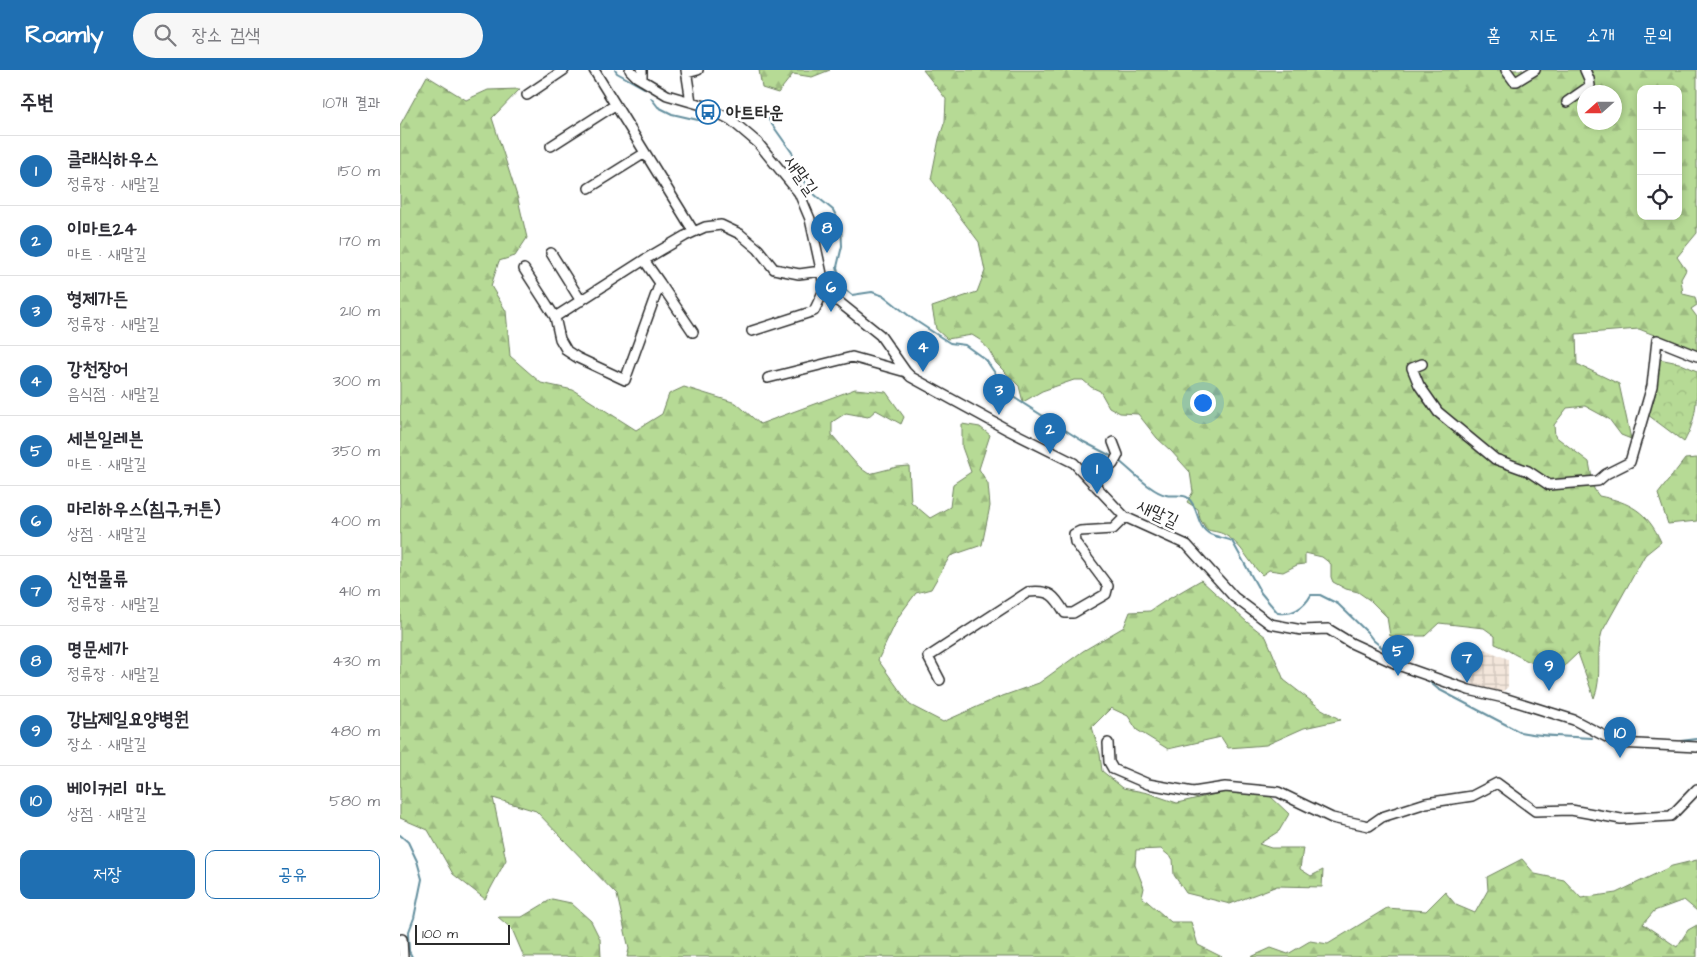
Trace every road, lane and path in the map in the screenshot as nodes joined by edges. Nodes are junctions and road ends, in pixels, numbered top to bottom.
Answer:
1 (564, 70) edge
2 (594, 70) edge
3 (630, 70) edge
4 (642, 70) edge
5 (698, 70) edge
6 (1506, 70) edge
7 (1535, 70) edge
8 (1584, 70) edge
9 (686, 71) edge
10 (642, 80) junction
11 (527, 95) dead end
12 (691, 102) junction
13 (1567, 102) dead end
14 (615, 105) junction
15 (551, 146) dead end
16 (645, 154) junction
17 (589, 188) dead end
18 (694, 232) junction
19 (551, 253) dead end
20 (644, 260) junction
21 (524, 269) dead end
22 (821, 271) junction
23 (660, 283) junction
24 (824, 290) junction
25 (581, 301) junction
26 (555, 317) junction
27 (752, 331) dead end
28 (693, 332) dead end
29 (1697, 356) edge
30 (1422, 364) dead end
31 (906, 372) junction
32 (768, 378) dead end
33 (1113, 442) dead end
34 (1093, 484) junction
35 (1125, 517) junction
36 (940, 680) dead end
37 (1108, 743) dead end
38 (1697, 747) edge
39 (1697, 789) edge
40 (402, 939) dead end
41 (403, 957) edge

1 - 11 street
2 - 14 street
3 - 10 street, 새말길
4 - 10 street
5 - 9 street
6 - 7 street
8 - 13 street
9 - 12 street
10 - 12 street, 새말길
12 - 22 street, 새말길
14 - 15 street
14 - 16 street
16 - 17 street
16 - 18 street
18 - 20 street
18 - 22 street
19 - 25 street
20 - 23 street
20 - 25 street
21 - 26 street
22 - 24 street, 새말길
23 - 26 street
23 - 28 street
24 - 27 street
24 - 31 street, 새말길
25 - 26 street
29 - 30 street
31 - 32 street
31 - 34 street, 새말길
33 - 34 street
34 - 35 street, 새말길
35 - 36 street
35 - 38 street, 새말길
37 - 39 street
40 - 41 street

